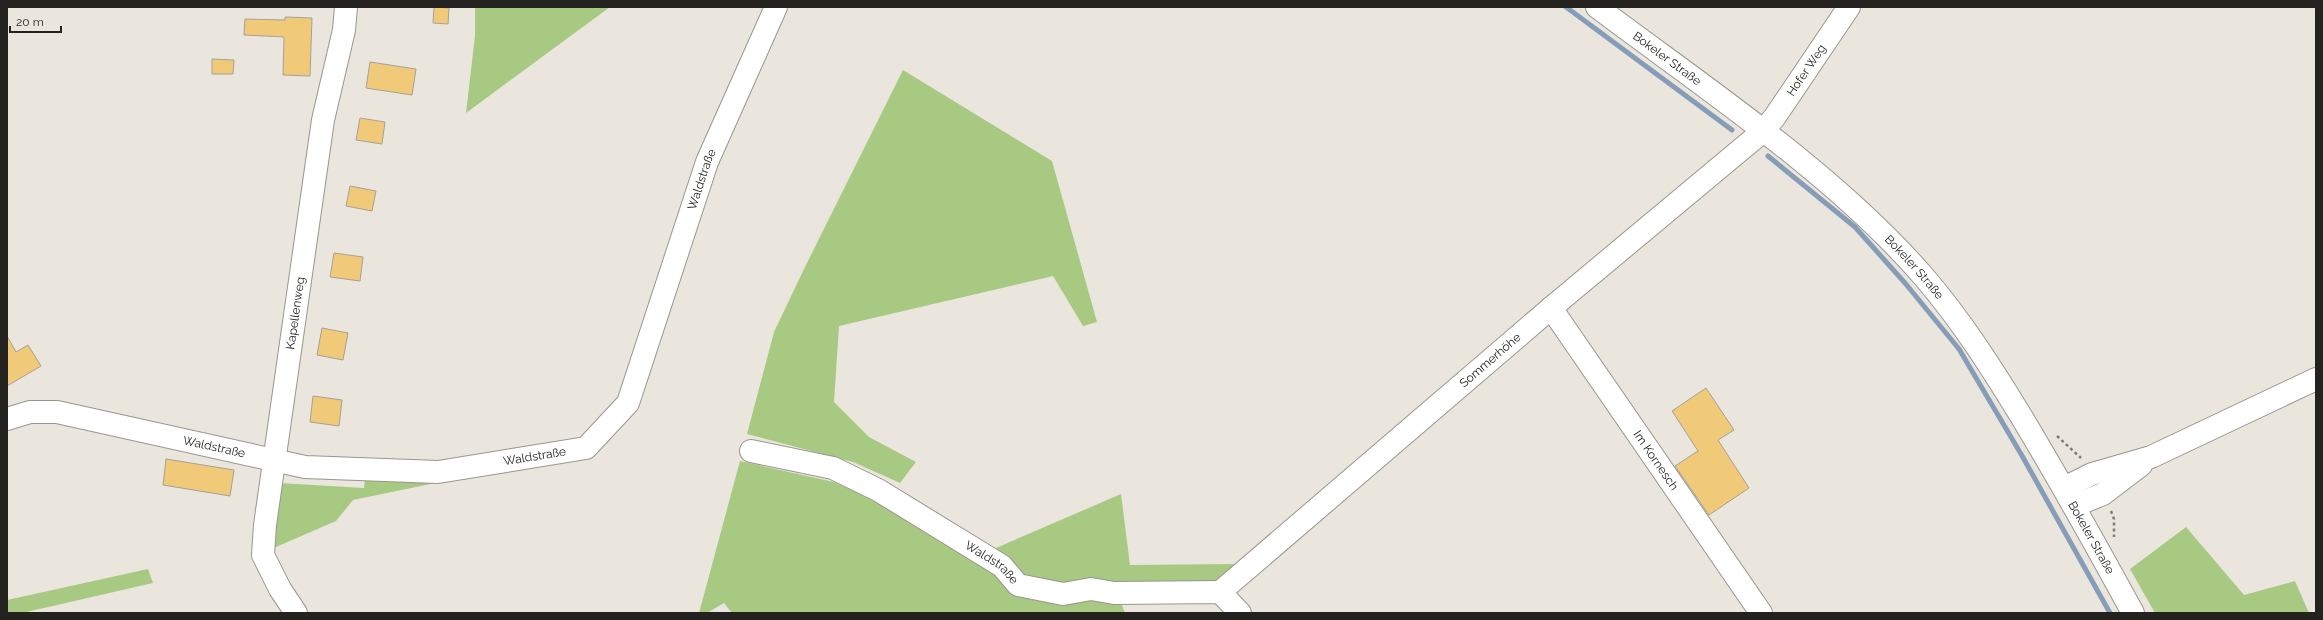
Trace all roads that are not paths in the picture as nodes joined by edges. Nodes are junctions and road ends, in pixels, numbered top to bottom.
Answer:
1 (346, 7) edge
2 (776, 7) edge
3 (1597, 7) edge
4 (1849, 7) edge
5 (1762, 132) junction
6 (1551, 308) junction
7 (2316, 379) edge
8 (7, 419) edge
9 (752, 451) dead end
10 (273, 460) junction
11 (2069, 497) junction
12 (1220, 592) junction
13 (296, 613) edge
14 (1240, 613) edge
15 (1761, 613) edge
16 (2133, 613) edge

1 - 10 street, Kapellenweg
2 - 10 street, Waldstraße
3 - 5 street, Bokeler Straße
4 - 5 street, Hofer Weg
5 - 6 street, Sommerhöhe
5 - 11 street, Bokeler Straße
6 - 12 street, Sommerhöhe
6 - 15 street, Im Kornesch
7 - 11 street
8 - 10 street, Waldstraße
9 - 12 street, Waldstraße
10 - 13 street, Kapellenweg
11 - 16 street, Bokeler Straße
12 - 14 street

